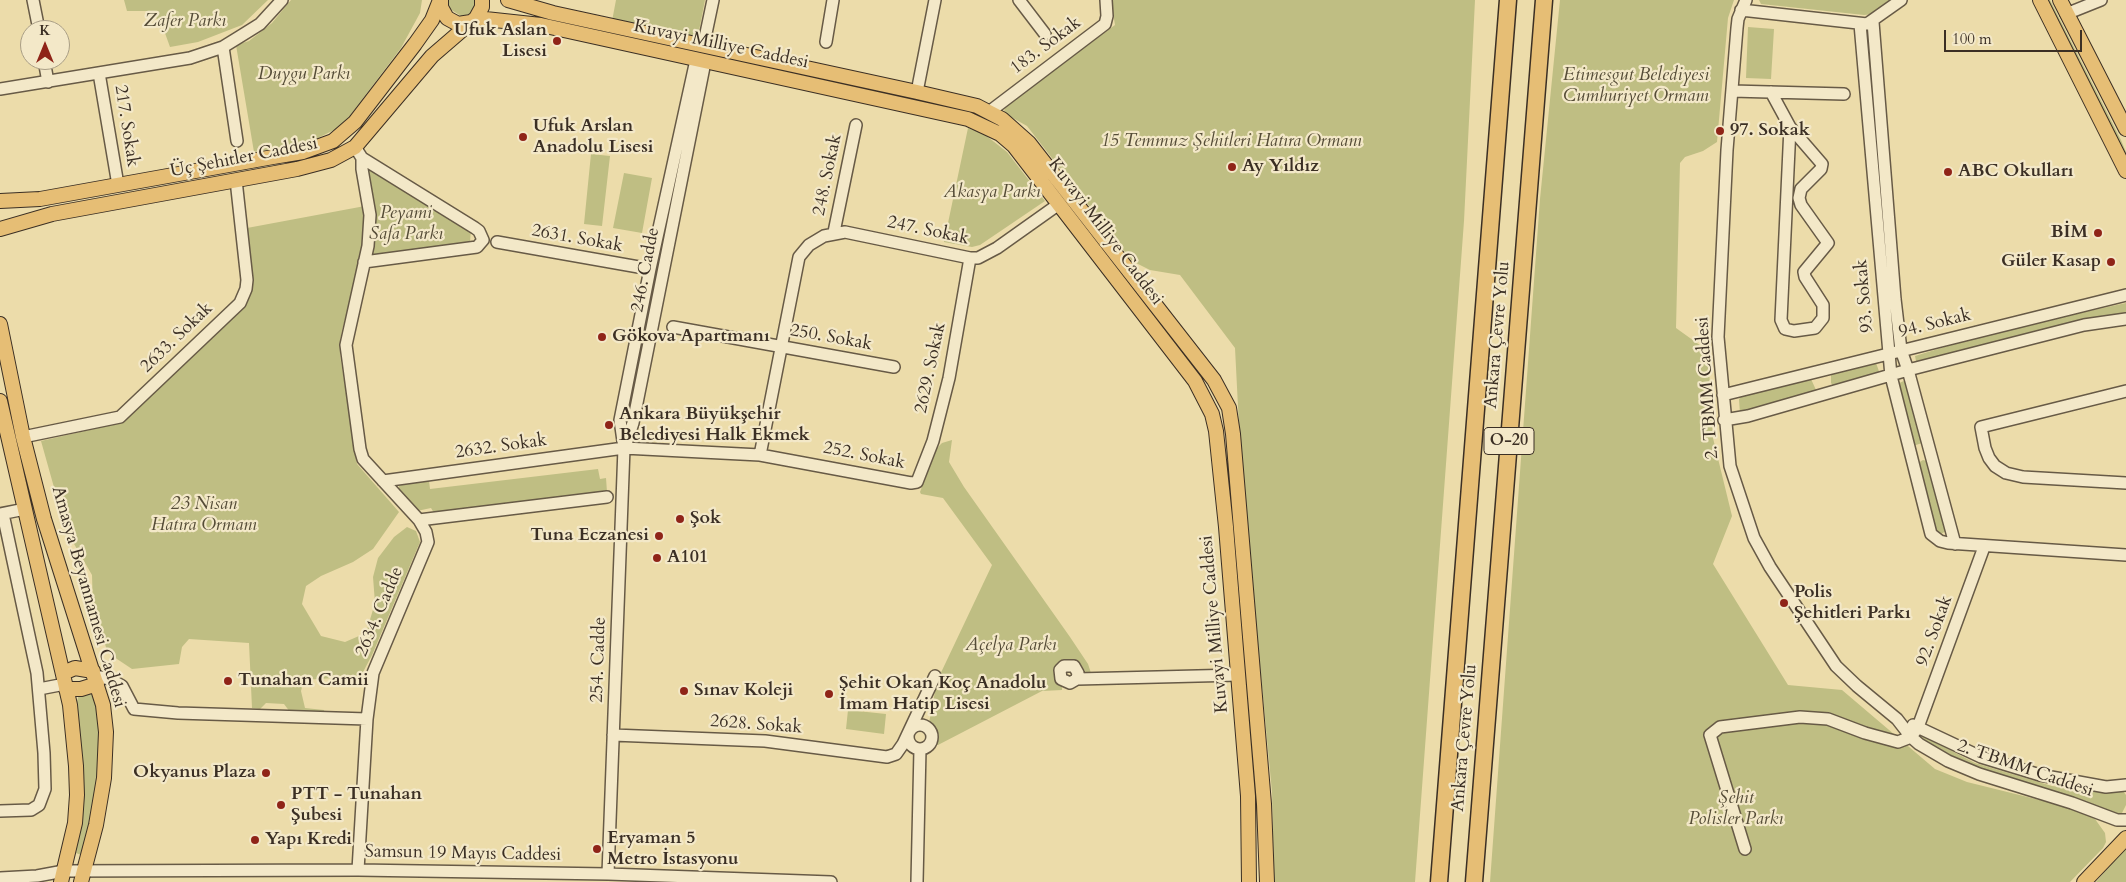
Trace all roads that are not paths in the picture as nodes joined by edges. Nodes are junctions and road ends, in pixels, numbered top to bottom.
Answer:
1 (33, 0) edge
2 (282, 0) edge
3 (441, 0) edge
4 (482, 0) edge
5 (508, 0) edge
6 (713, 0) edge
7 (833, 0) edge
8 (935, 0) edge
9 (1020, 0) edge
10 (1106, 0) edge
11 (1508, 0) edge
12 (1544, 0) edge
13 (1901, 0) edge
14 (2040, 0) edge
15 (2060, 0) edge
16 (2100, 0) edge
17 (1744, 5) edge
18 (2066, 14) junction
19 (37, 20) edge
20 (474, 20) junction
21 (1873, 22) junction
22 (1860, 24) junction
23 (1045, 34) dead end
24 (826, 42) dead end
25 (222, 47) junction
26 (702, 51) junction
27 (46, 70) edge
28 (99, 73) junction
29 (48, 82) junction
30 (0, 90) edge
31 (1732, 91) junction
32 (917, 92) junction
33 (1772, 92) junction
34 (1844, 94) dead end
35 (989, 112) junction
36 (856, 125) dead end
37 (1790, 127) junction
38 (2126, 129) edge
39 (237, 140) dead end
40 (359, 152) junction
41 (2126, 171) edge
42 (236, 180) junction
43 (1885, 181) junction
44 (1873, 182) junction
45 (118, 185) junction
46 (0, 201) edge
47 (1059, 204) junction
48 (0, 229) edge
49 (834, 232) junction
50 (497, 242) dead end
51 (970, 258) junction
52 (364, 262) junction
53 (650, 269) junction
54 (2126, 295) edge
55 (1153, 301) junction
56 (1140, 310) junction
57 (2126, 320) edge
58 (0, 324) edge
59 (673, 327) dead end
60 (782, 346) junction
61 (1901, 350) junction
62 (1888, 354) junction
63 (894, 367) dead end
64 (1908, 370) junction
65 (1891, 376) junction
66 (2126, 391) edge
67 (1723, 395) junction
68 (0, 401) edge
69 (1724, 420) junction
70 (23, 437) junction
71 (624, 448) junction
72 (1930, 454) junction
73 (760, 455) junction
74 (1912, 458) junction
75 (383, 481) junction
76 (917, 482) joint
77 (2126, 483) edge
78 (607, 497) dead end
79 (25, 509) junction
80 (1, 514) edge
81 (419, 520) junction
82 (1956, 544) junction
83 (1984, 547) junction
84 (2126, 556) edge
85 (1238, 675) junction
86 (935, 676) dead end
87 (95, 677) junction
88 (1077, 679) dead end
89 (65, 682) junction
90 (39, 689) junction
91 (366, 719) junction
92 (1897, 719) junction
93 (1918, 727) junction
94 (910, 730) junction
95 (613, 736) junction
96 (1911, 737) junction
97 (920, 749) junction
98 (2126, 785) edge
99 (0, 811) edge
100 (2126, 820) edge
101 (2126, 838) edge
102 (1745, 850) dead end
103 (358, 870) junction
104 (608, 874) junction
105 (63, 876) edge
106 (83, 876) edge
107 (0, 878) edge
108 (831, 882) edge
109 (917, 882) edge
110 (1250, 882) edge
111 (1267, 882) edge
112 (1439, 882) edge
113 (1474, 882) edge
114 (2084, 882) edge

1 - 19 street
2 - 25 street
3 - 20 main road, Kuvayi Milliye Caddesi
3 - 45 main road, Üç Şehitler Caddesi
4 - 20 main road
5 - 26 main road, Kuvayi Milliye Caddesi
6 - 26 street
7 - 24 street
8 - 32 street
9 - 23 street
10 - 35 street, 183. Sokak
11 - 112 highway, Ankara Çevre Yolu / O-20
12 - 113 highway, Ankara Çevre Yolu / O-20
13 - 21 street
14 - 41 main road
15 - 18 main road
16 - 18 street
17 - 22 street
17 - 31 street, 2. TBMM Caddesi
18 - 38 main road
20 - 26 main road, Kuvayi Milliye Caddesi
20 - 40 main road, Üç Şehitler Caddesi
21 - 22 street
21 - 43 street, 93. Sokak
22 - 44 street, 93. Sokak
25 - 28 street
25 - 39 street
26 - 32 main road, Kuvayi Milliye Caddesi
26 - 47 main road, Kuvayi Milliye Caddesi
26 - 53 street, 246. Cadde
26 - 71 street, 246. Cadde
27 - 29 street
28 - 29 street
28 - 45 street, 217. Sokak
29 - 30 street
31 - 33 street
31 - 67 street, 2. TBMM Caddesi
32 - 35 main road, Kuvayi Milliye Caddesi
33 - 34 street
33 - 37 street
35 - 55 main road, Kuvayi Milliye Caddesi
36 - 49 street, 248. Sokak
37 - 37 street
40 - 42 main road, Üç Şehitler Caddesi
40 - 52 street
40 - 52 street
42 - 48 main road, Üç Şehitler Caddesi
42 - 70 street, 2633. Sokak
43 - 44 street
43 - 61 street, 93. Sokak
44 - 62 street, 93. Sokak
45 - 46 main road, Üç Şehitler Caddesi
47 - 51 street, 247. Sokak
47 - 56 main road, Kuvayi Milliye Caddesi
49 - 51 street, 247. Sokak
49 - 60 street
50 - 53 street, 2631. Sokak
51 - 76 street, 2629. Sokak
52 - 75 street
53 - 71 street, 246. Cadde
54 - 61 street, 94. Sokak
55 - 56 main road
55 - 111 main road, Kuvayi Milliye Caddesi
56 - 85 main road, Kuvayi Milliye Caddesi
57 - 64 street
58 - 70 main road, Amasya Beyannamesi Caddesi
59 - 60 street, 250. Sokak
60 - 63 street, 250. Sokak
60 - 73 street
61 - 62 street, 94. Sokak
61 - 64 street, 93. Sokak
62 - 65 street, 93. Sokak
62 - 67 street, 94. Sokak
64 - 65 street
64 - 72 street, 93. Sokak
65 - 69 street
65 - 74 street, 93. Sokak
66 - 77 street
67 - 69 street, 2. TBMM Caddesi
68 - 79 main road, Amasya Beyannamesi Caddesi
69 - 92 street, 2. TBMM Caddesi
70 - 87 main road, Amasya Beyannamesi Caddesi
71 - 73 street, 252. Sokak
71 - 75 street, 2632. Sokak
71 - 95 street, 254. Cadde
72 - 74 street
72 - 82 street, 93. Sokak
73 - 76 street, 252. Sokak
74 - 82 street, 93. Sokak
75 - 81 street
78 - 81 street
79 - 80 street
79 - 89 main road, Amasya Beyannamesi Caddesi
80 - 90 street
81 - 91 street, 2634. Cadde
82 - 83 street, 93. Sokak
83 - 84 street, 93. Sokak
83 - 93 street, 92. Sokak
85 - 88 street
85 - 110 main road, Kuvayi Milliye Caddesi
86 - 94 street
87 - 89 main road
87 - 89 main road
87 - 91 street
87 - 106 main road, Amasya Beyannamesi Caddesi
89 - 90 street
89 - 105 main road, Amasya Beyannamesi Caddesi
90 - 99 street
91 - 103 street, 2634. Cadde
92 - 93 street, 2. TBMM Caddesi
92 - 96 street, 2. TBMM Caddesi
93 - 96 street, 92. Sokak
93 - 98 street, 2. TBMM Caddesi
94 - 95 street, 2628. Sokak
94 - 97 street
94 - 97 street
95 - 104 street, 254. Cadde
96 - 100 street, 2. TBMM Caddesi
96 - 102 street
97 - 109 street
101 - 114 main road
103 - 104 street, Samsun 19 Mayıs Caddesi
103 - 106 street, Samsun 19 Mayıs Caddesi
104 - 108 street, Samsun 19 Mayıs Caddesi
105 - 106 street, Samsun 19 Mayıs Caddesi
105 - 107 street, Samsun 19 Mayıs Caddesi

